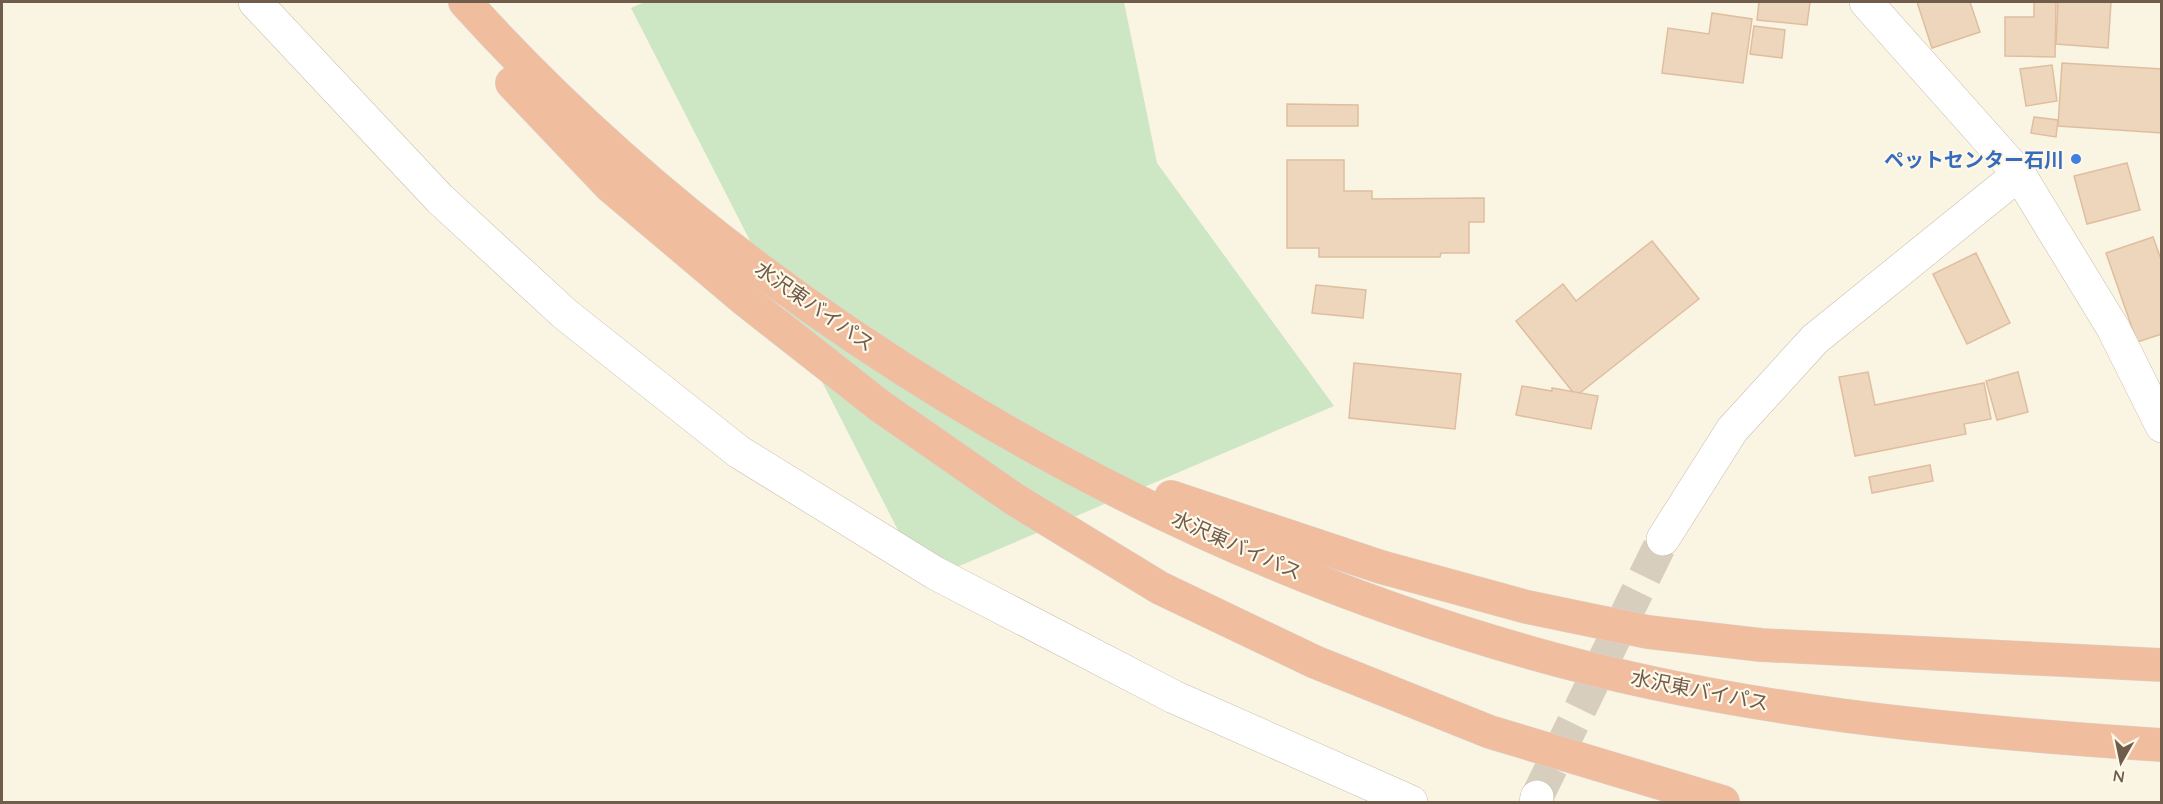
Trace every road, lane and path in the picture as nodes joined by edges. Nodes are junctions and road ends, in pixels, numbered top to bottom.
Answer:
1 (255, 2) edge
2 (442, 2) edge
3 (465, 2) edge
4 (1866, 2) edge
5 (2019, 174) junction
6 (2162, 426) edge
7 (1044, 453) junction
8 (1663, 539) tunnel mouth
9 (2119, 663) junction
10 (2162, 665) edge
11 (2162, 674) edge
12 (2162, 745) edge
13 (1411, 802) edge
14 (1724, 802) edge

1 - 13 street
2 - 14 highway
3 - 7 highway, 水沢東バイパス
4 - 5 street
5 - 6 street
5 - 8 street
7 - 9 highway
7 - 12 highway, 水沢東バイパス
9 - 10 highway
9 - 11 highway

